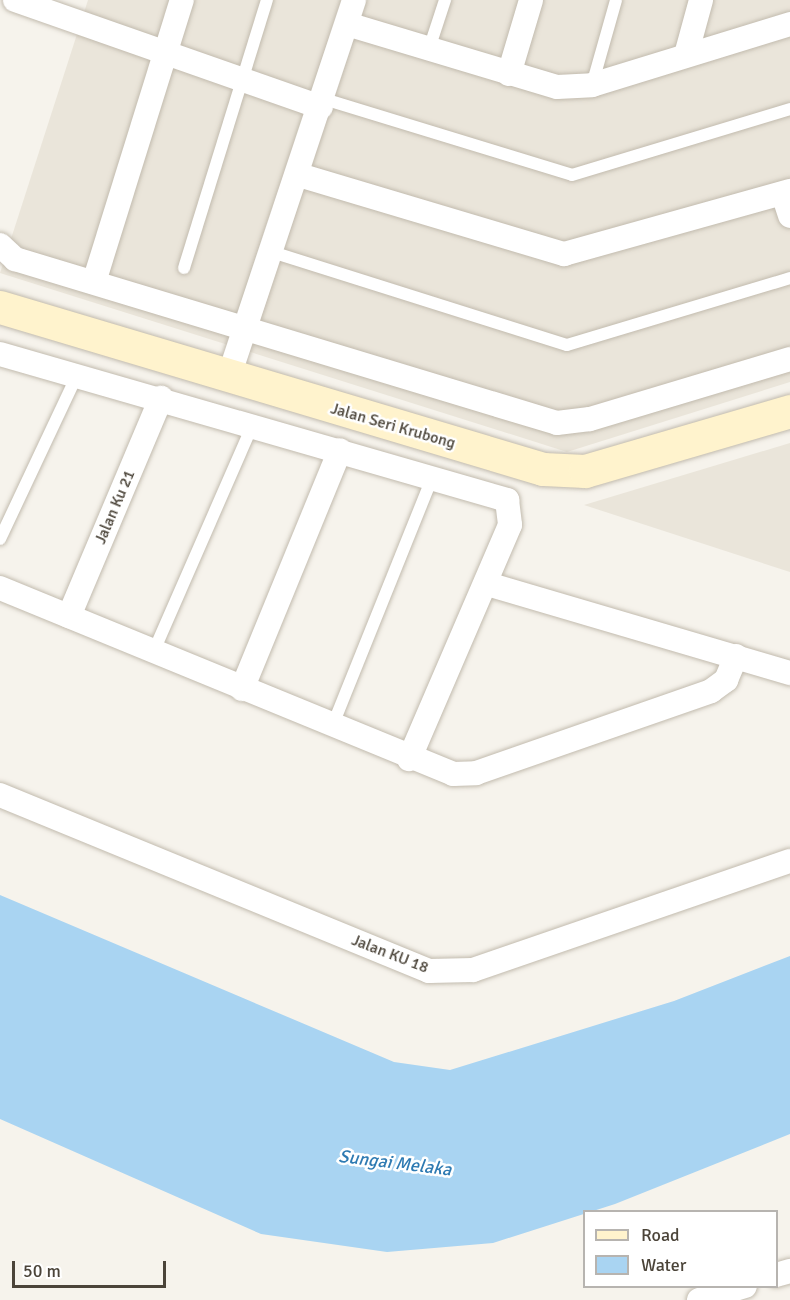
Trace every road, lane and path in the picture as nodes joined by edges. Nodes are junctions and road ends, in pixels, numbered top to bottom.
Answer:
1 (15, 0) edge
2 (182, 0) edge
3 (267, 0) edge
4 (354, 0) edge
5 (445, 0) edge
6 (531, 0) edge
7 (616, 0) edge
8 (701, 0) edge
9 (346, 24) junction
10 (790, 24) edge
11 (429, 49) junction
12 (686, 55) junction
13 (164, 56) junction
14 (509, 74) junction
15 (240, 81) junction
16 (592, 85) junction
17 (322, 103) junction
18 (790, 109) edge
19 (299, 176) junction
20 (788, 200) edge
21 (0, 245) edge
22 (272, 252) junction
23 (184, 268) dead end
24 (790, 278) edge
25 (94, 282) junction
26 (4, 315) edge
27 (246, 330) junction
28 (0, 354) edge
29 (790, 358) edge
30 (76, 375) junction
31 (228, 379) junction
32 (161, 398) junction
33 (790, 411) edge
34 (253, 424) junction
35 (340, 450) junction
36 (433, 476) junction
37 (0, 539) edge
38 (487, 584) junction
39 (0, 588) edge
40 (69, 616) junction
41 (153, 653) junction
42 (736, 656) junction
43 (790, 673) edge
44 (242, 689) junction
45 (332, 727) junction
46 (409, 759) junction
47 (0, 795) edge
48 (790, 861) edge
49 (742, 1292) edge
50 (699, 1300) edge

1 - 13 street
2 - 13 street
3 - 15 lane
4 - 9 street
5 - 11 lane
6 - 14 street
7 - 16 lane
8 - 12 street
9 - 11 street
9 - 17 street
10 - 12 street
11 - 14 street
12 - 16 street
13 - 15 street
13 - 25 street
14 - 16 street
15 - 17 street
15 - 23 lane
17 - 18 lane
17 - 19 street
19 - 20 street
19 - 22 street
21 - 25 street
22 - 24 lane
22 - 27 street
25 - 27 street
26 - 31 street, Jalan Seri Krubong
27 - 29 street
27 - 31 street
28 - 30 street
30 - 32 street
30 - 37 lane
31 - 33 street, Jalan Seri Krubong
32 - 34 street
32 - 40 street, Jalan Ku 21
34 - 35 street
34 - 41 lane
35 - 36 street
35 - 44 street
36 - 38 street
36 - 45 lane
38 - 42 street
38 - 46 street
39 - 40 street
40 - 41 street
41 - 44 street
42 - 43 street
42 - 46 street
44 - 45 street
45 - 46 street
47 - 48 street, Jalan KU 18
49 - 50 street

